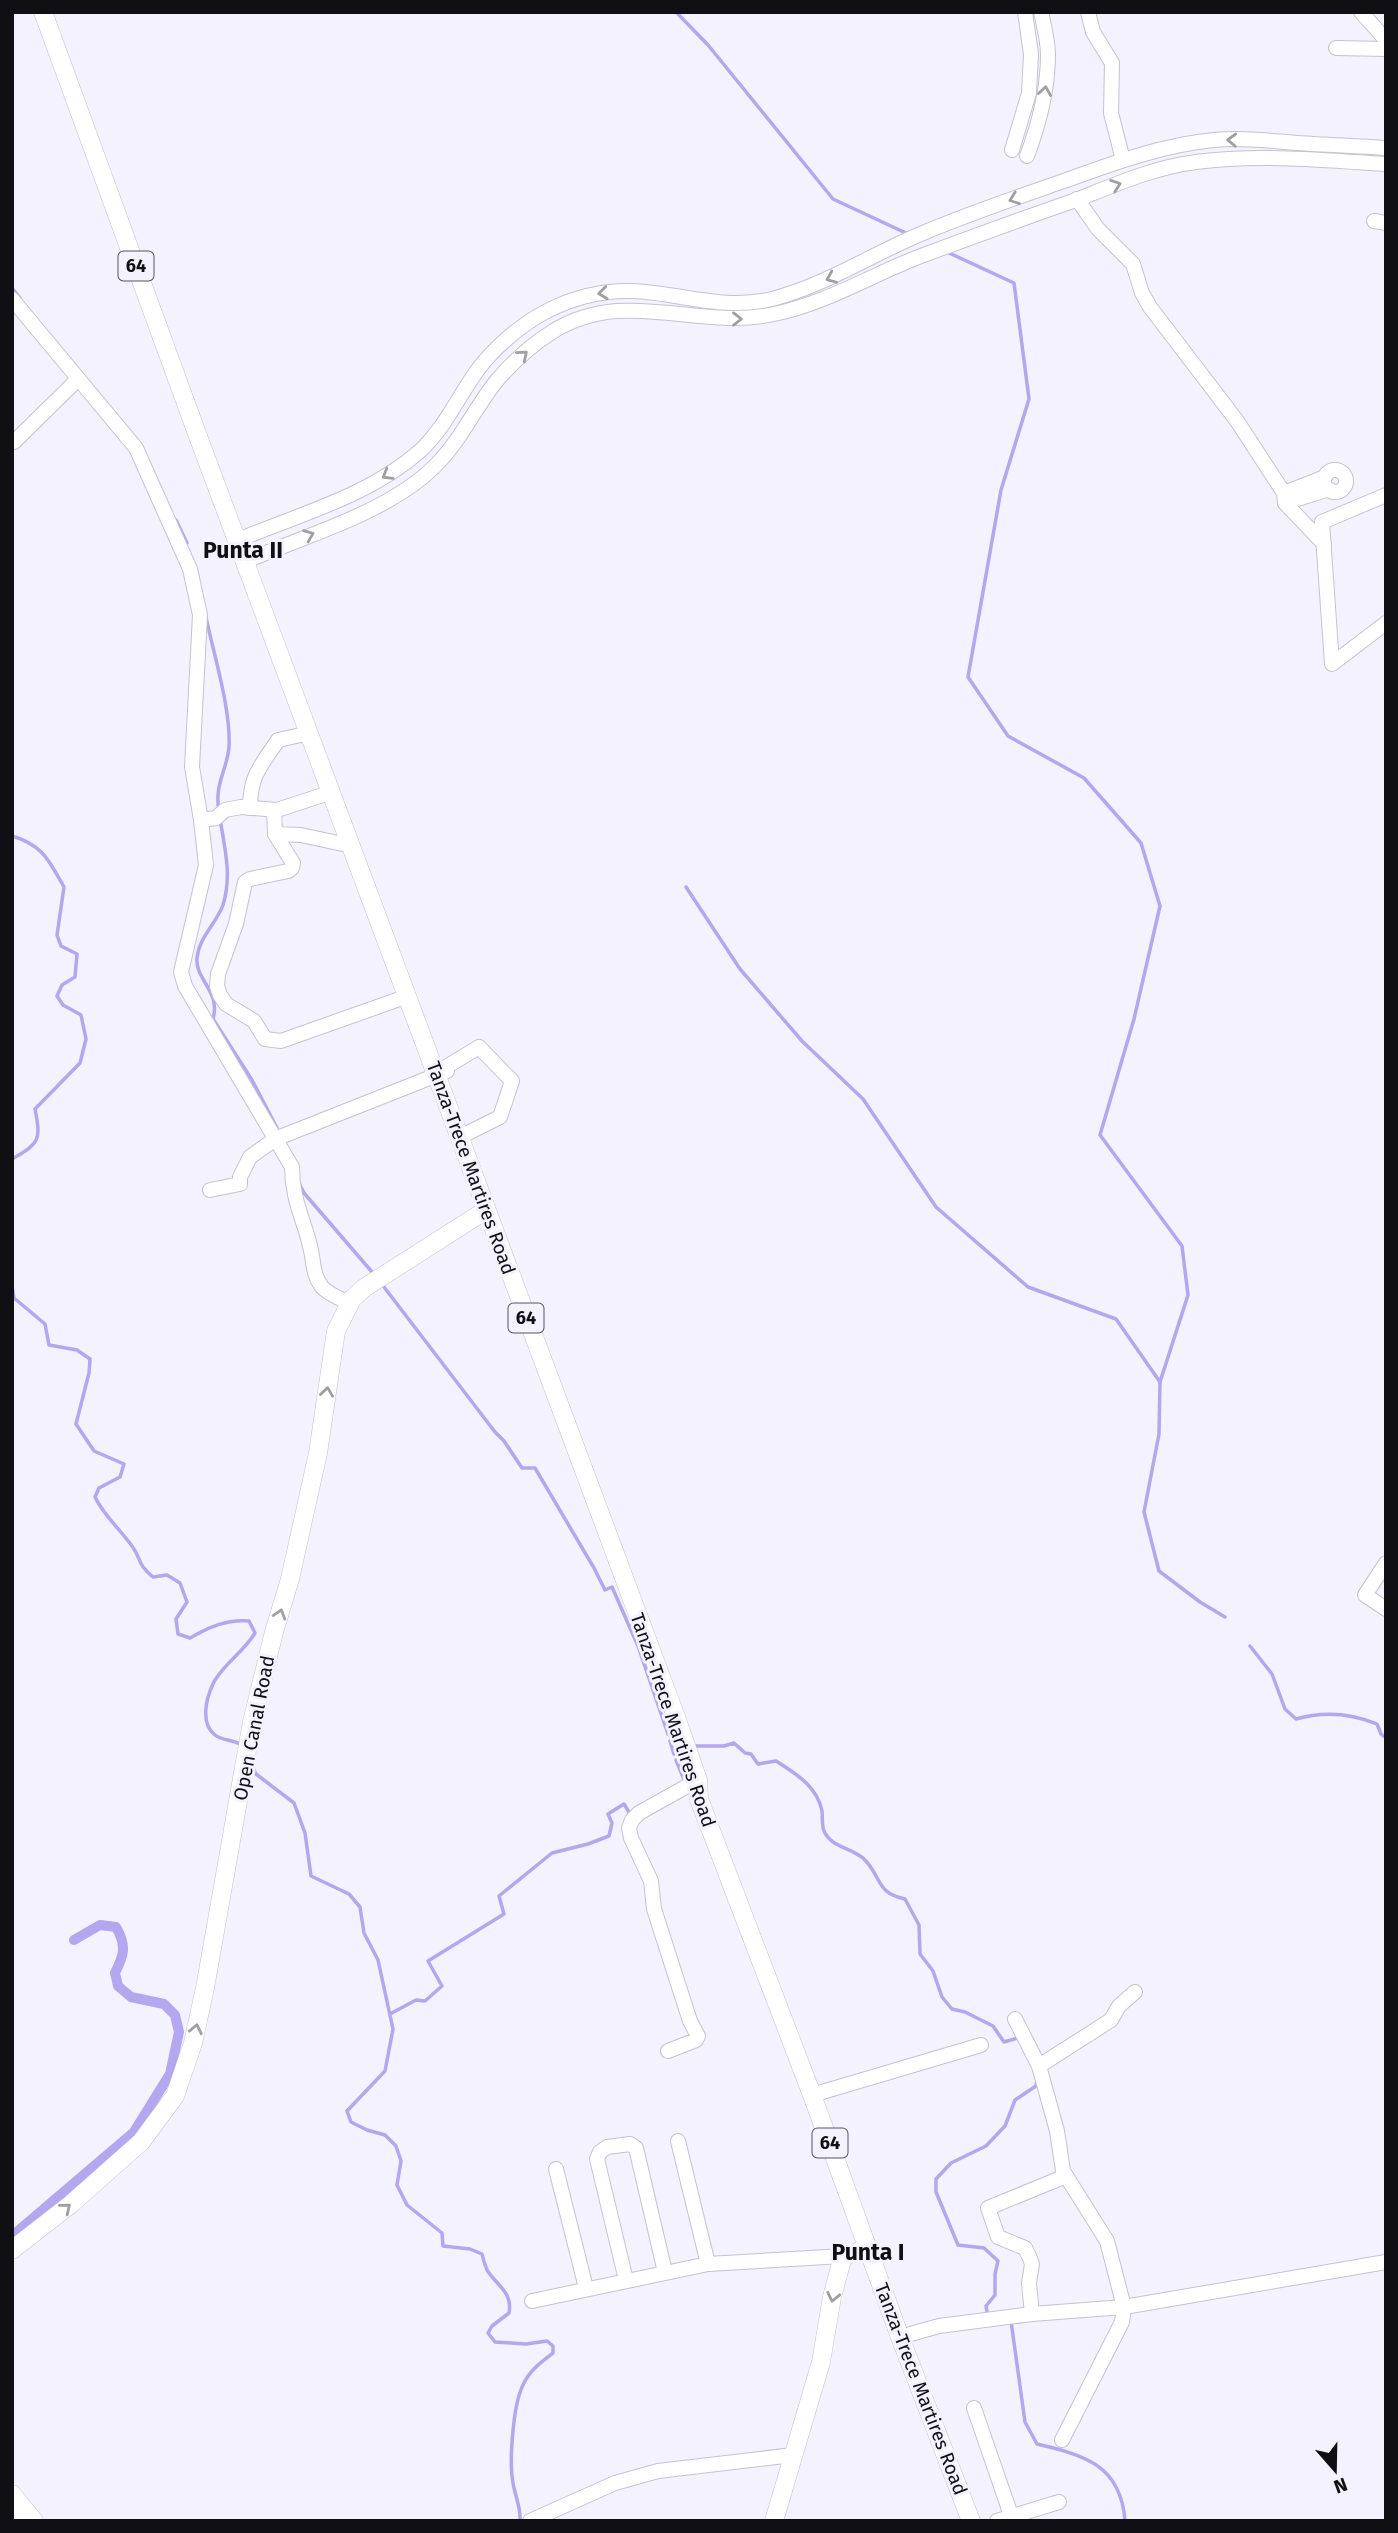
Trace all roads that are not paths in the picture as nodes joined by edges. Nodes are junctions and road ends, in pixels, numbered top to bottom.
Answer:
1 (43, 12) edge
2 (1025, 12) edge
3 (1041, 12) edge
4 (1088, 12) edge
5 (1369, 15) edge
6 (1386, 40) edge
7 (1336, 48) dead end
8 (1386, 49) edge
9 (1386, 148) edge
10 (1012, 150) dead end
11 (1027, 156) dead end
12 (1123, 160) junction
13 (1386, 164) edge
14 (1077, 199) junction
15 (671, 296) junction
16 (12, 299) edge
17 (668, 312) junction
18 (78, 379) junction
19 (13, 442) edge
20 (1386, 495) edge
21 (1285, 498) junction
22 (1347, 512) junction
23 (237, 540) junction
24 (1324, 544) junction
25 (246, 561) junction
26 (1386, 623) edge
27 (310, 733) junction
28 (332, 792) junction
29 (250, 808) junction
30 (274, 810) junction
31 (214, 816) junction
32 (275, 834) junction
33 (352, 845) junction
34 (408, 996) junction
35 (437, 1075) junction
36 (460, 1137) junction
37 (275, 1139) junction
38 (210, 1190) dead end
39 (486, 1210) junction
40 (351, 1303) junction
41 (1386, 1563) edge
42 (1386, 1609) edge
43 (695, 1772) junction
44 (1135, 1992) dead end
45 (1015, 2019) dead end
46 (981, 2045) dead end
47 (668, 2051) dead end
48 (1039, 2066) junction
49 (812, 2095) junction
50 (678, 2141) dead end
51 (556, 2169) dead end
52 (1066, 2176) junction
53 (868, 2249) junction
54 (12, 2250) edge
55 (843, 2256) junction
56 (1386, 2262) edge
57 (708, 2264) junction
58 (665, 2272) junction
59 (626, 2280) junction
60 (586, 2288) junction
61 (532, 2301) dead end
62 (1124, 2308) junction
63 (1032, 2314) junction
64 (900, 2337) junction
65 (974, 2408) dead end
66 (1062, 2440) dead end
67 (793, 2455) junction
68 (12, 2494) edge
69 (1059, 2502) dead end
70 (1012, 2518) edge
71 (34, 2521) edge
72 (530, 2521) edge
73 (774, 2521) edge
74 (971, 2521) edge
75 (997, 2521) edge

1 - 23 main road, Tanza-Trece Martires Road / 64
2 - 10 street
11 -> 3 street
4 - 12 street
5 - 6 street
7 - 8 street
9 -> 12 street
12 -> 15 street
14 -> 13 street
17 -> 14 street
14 - 21 street
15 - 17 street
15 -> 23 street
16 - 18 street
25 -> 17 street
18 - 19 street
18 - 31 street
20 - 22 street
21 - 22 street
21 - 24 street
22 - 24 street
23 - 25 main road, Tanza-Trece Martires Road / 64
24 - 26 street
25 - 27 main road, Tanza-Trece Martires Road / 64
27 - 28 main road, Tanza-Trece Martires Road / 64
27 - 29 street
28 - 30 street
28 - 33 main road, Tanza-Trece Martires Road / 64
29 - 30 street
29 - 31 street
30 - 32 street
31 - 37 street
32 - 33 street
32 - 34 street
33 - 34 main road, Tanza-Trece Martires Road / 64
34 - 35 main road, Tanza-Trece Martires Road / 64
35 - 36 main road, Tanza-Trece Martires Road / 64
35 - 36 street
35 - 37 street
36 - 39 main road, Tanza-Trece Martires Road / 64
37 - 38 street
37 - 40 street
39 - 40 main road, Open Canal Road
39 - 43 main road, Tanza-Trece Martires Road / 64
54 -> 40 main road, Open Canal Road
41 - 42 street
43 - 47 street
43 - 49 main road, Tanza-Trece Martires Road / 64
44 - 48 street
45 - 48 street
46 - 49 street
48 - 52 street
49 - 53 main road, Tanza-Trece Martires Road / 64
50 - 57 street
51 - 60 street
52 - 62 street
52 - 63 street
53 - 55 main road
53 - 64 main road, Tanza-Trece Martires Road / 64
55 - 57 street
55 -> 67 main road
56 - 62 street
57 - 58 street
58 - 59 street
58 - 59 street
59 - 60 street
60 - 61 street
62 - 63 street
62 - 66 street
63 - 64 street
64 - 74 main road, Tanza-Trece Martires Road / 64
65 - 70 street
67 - 72 street
67 - 73 main road
68 - 71 main road
69 - 70 street
70 - 75 street

